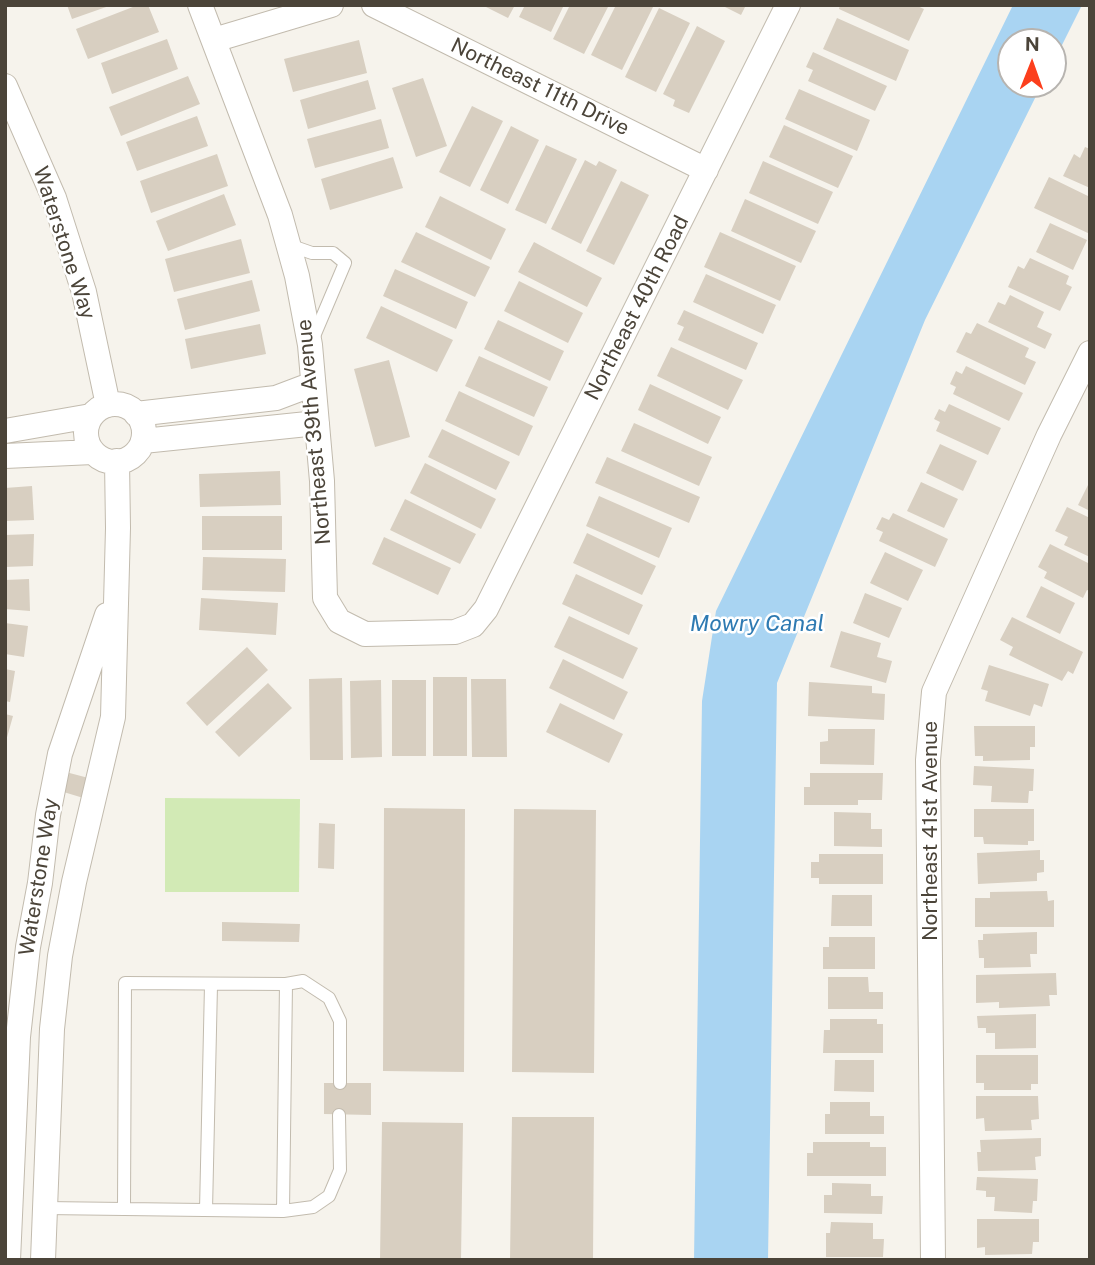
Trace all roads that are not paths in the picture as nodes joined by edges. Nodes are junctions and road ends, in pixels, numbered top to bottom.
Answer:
1 (200, 5) edge
2 (331, 5) edge
3 (374, 5) edge
4 (788, 5) edge
5 (214, 40) junction
6 (5, 86) edge
7 (706, 170) junction
8 (288, 245) junction
9 (310, 345) junction
10 (1090, 353) edge
11 (313, 384) junction
12 (100, 411) junction
13 (136, 414) junction
14 (317, 424) junction
15 (5, 431) edge
16 (143, 441) junction
17 (93, 452) junction
18 (5, 456) edge
19 (117, 461) junction
20 (116, 587) junction
21 (339, 621) joint
22 (286, 984) junction
23 (211, 985) junction
24 (340, 1083) dead end
25 (340, 1115) dead end
26 (124, 1207) junction
27 (45, 1208) junction
28 (206, 1210) junction
29 (283, 1211) junction
30 (8, 1260) edge
31 (44, 1260) edge
32 (933, 1260) edge

1 - 5 street, Northeast 39th Avenue
2 - 5 street
3 - 7 street, Northeast 11th Drive
4 - 7 street, Northeast 40th Road
5 - 8 street, Northeast 39th Avenue
6 - 12 street, Waterstone Way
7 - 21 street, Northeast 40th Road
8 - 9 street, Northeast 39th Avenue
8 - 9 lane
9 - 11 street, Northeast 39th Avenue
10 - 32 street, Northeast 41st Avenue
11 - 13 street
11 - 14 street, Northeast 39th Avenue
12 - 13 street
12 - 15 street
12 - 17 street
13 - 16 street
14 - 16 street
14 - 21 street, Northeast 39th Avenue
16 - 19 street
17 - 18 street
17 - 19 street
19 - 20 street, Waterstone Way
20 - 27 street, Waterstone Way
20 - 30 street, Waterstone Way
22 - 23 lane
22 - 24 lane
22 - 29 lane
23 - 26 lane
23 - 28 lane
25 - 29 lane
26 - 27 lane
26 - 28 lane
27 - 31 street, Waterstone Way
28 - 29 lane

